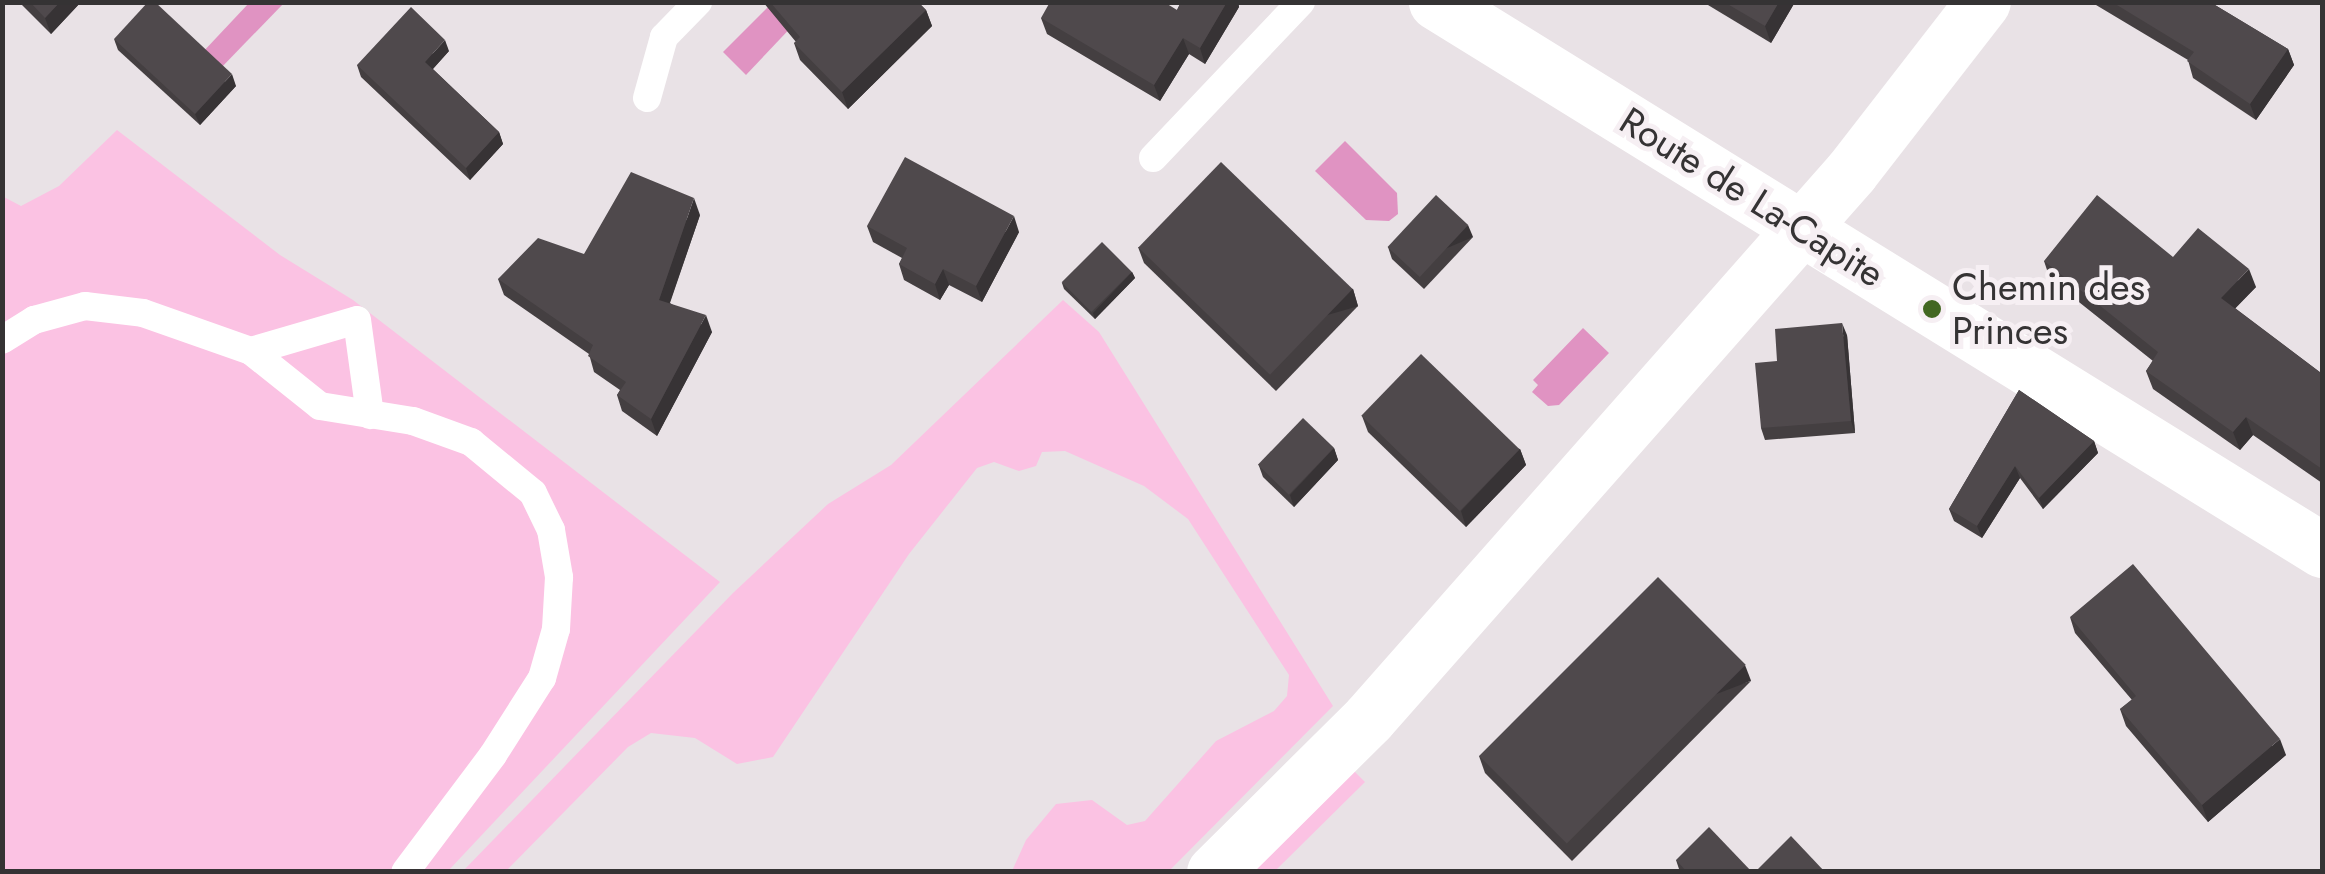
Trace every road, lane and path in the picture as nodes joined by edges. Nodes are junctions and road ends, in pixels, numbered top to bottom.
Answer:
1 (698, 2) edge
2 (1300, 2) edge
3 (1436, 2) edge
4 (1983, 2) edge
5 (646, 98) dead end
6 (1153, 158) dead end
7 (1800, 227) junction
8 (2, 340) edge
9 (251, 351) junction
10 (370, 415) junction
11 (2322, 550) edge
12 (405, 872) edge
13 (1214, 872) edge

1 - 5 lane
2 - 6 lane
3 - 7 street, Route de La-Capite
4 - 7 street
7 - 11 street, Route de La-Capite
7 - 13 street
8 - 9 lane
9 - 10 lane
9 - 10 lane
10 - 12 lane

